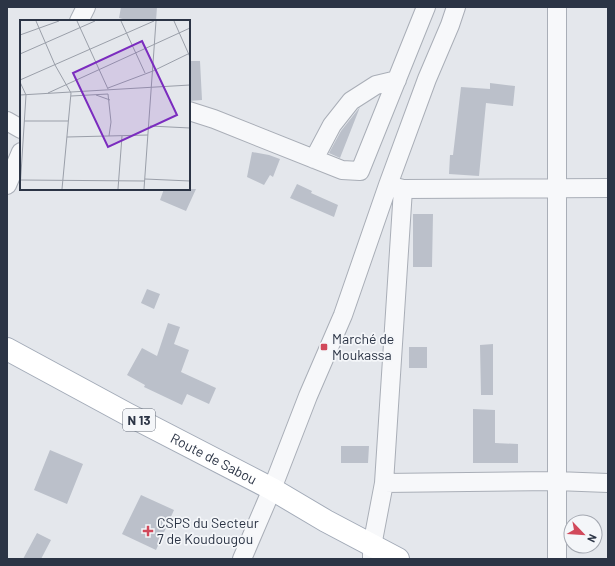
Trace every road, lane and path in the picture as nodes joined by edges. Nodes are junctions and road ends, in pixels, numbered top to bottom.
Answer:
1 (86, 7) edge
2 (426, 7) edge
3 (456, 7) edge
4 (556, 7) edge
5 (80, 20) edge
6 (397, 80) junction
7 (190, 111) edge
8 (7, 121) edge
9 (20, 128) edge
10 (20, 154) edge
11 (314, 160) junction
12 (7, 185) edge
13 (396, 187) junction
14 (608, 188) edge
15 (557, 189) junction
16 (9, 354) edge
17 (556, 481) junction
18 (384, 483) junction
19 (608, 483) edge
20 (272, 489) junction
21 (372, 552) edge
22 (242, 559) edge
23 (398, 559) edge
24 (557, 559) edge

1 - 5 street
2 - 6 street
3 - 13 street
4 - 15 street
6 - 11 street
6 - 11 street
7 - 11 street
8 - 9 street
10 - 12 street
13 - 15 street
13 - 18 street
13 - 20 street
14 - 15 street
15 - 17 street
16 - 20 main road, Route de Sabou / N 13
17 - 18 street
17 - 19 street
17 - 24 street
18 - 21 street
20 - 21 main road, Route de Sabou / N 13
20 - 22 street
21 - 23 main road, Route de Sabou / N 13

